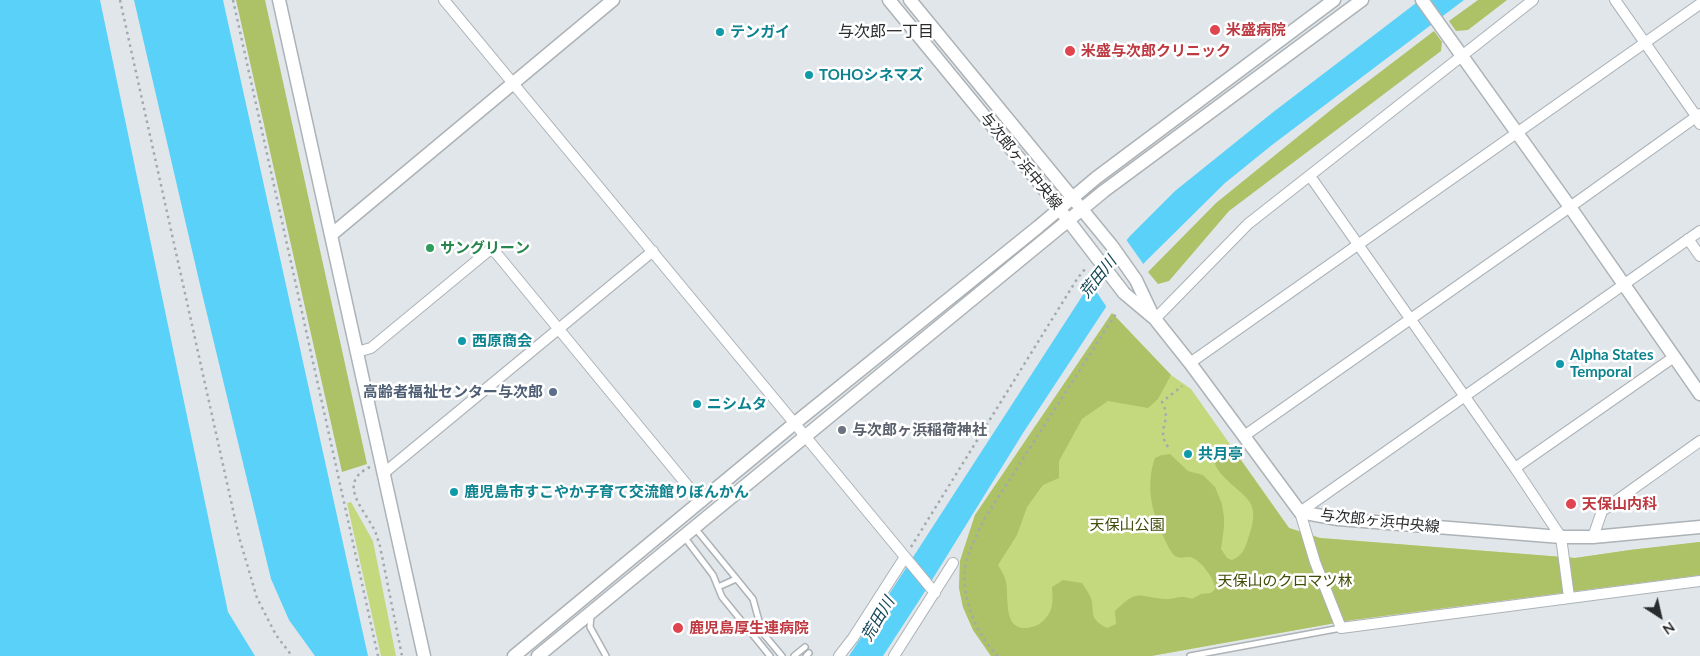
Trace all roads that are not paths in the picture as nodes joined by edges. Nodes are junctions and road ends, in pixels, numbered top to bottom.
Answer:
1 (279, 0) edge
2 (444, 0) edge
3 (613, 0) edge
4 (889, 0) edge
5 (910, 0) edge
6 (1334, 0) edge
7 (1362, 0) edge
8 (1422, 0) edge
9 (1533, 0) edge
10 (1615, 0) edge
11 (1700, 4) edge
12 (1644, 43) junction
13 (1462, 56) junction
14 (1250, 64) junction
15 (1259, 77) junction
16 (514, 82) junction
17 (1699, 118) edge
18 (1517, 132) junction
19 (1310, 176) junction
20 (1073, 198) junction
21 (1570, 207) junction
22 (1060, 209) junction
23 (1082, 209) junction
24 (1068, 220) junction
25 (1700, 231) edge
26 (331, 235) junction
27 (1688, 239) junction
28 (1358, 246) junction
29 (654, 252) junction
30 (1700, 256) edge
31 (1623, 284) junction
32 (1155, 319) junction
33 (1410, 319) junction
34 (914, 326) junction
35 (559, 329) junction
36 (924, 339) junction
37 (357, 352) junction
38 (1674, 357) junction
39 (1190, 363) junction
40 (1700, 394) edge
41 (1464, 397) junction
42 (795, 423) junction
43 (806, 436) junction
44 (1244, 436) junction
45 (1700, 442) edge
46 (1515, 468) junction
47 (384, 473) junction
48 (701, 502) junction
49 (1300, 512) junction
50 (711, 514) junction
51 (1700, 527) edge
52 (694, 528) junction
53 (1593, 536) junction
54 (684, 537) junction
55 (1562, 537) junction
56 (907, 559) junction
57 (953, 563) dead end
58 (736, 579) junction
59 (1700, 581) edge
60 (718, 587) junction
61 (932, 590) junction
62 (1569, 597) junction
63 (583, 600) junction
64 (592, 612) junction
65 (1341, 628) junction
66 (805, 647) dead end
67 (424, 656) edge
68 (514, 656) edge
69 (538, 656) edge
70 (606, 656) edge
71 (770, 656) edge
72 (782, 656) edge
73 (794, 656) edge
74 (839, 656) edge
75 (894, 656) edge
76 (1190, 656) edge

1 - 26 street
2 - 16 street
3 - 16 street
4 - 22 street, 与次郎ヶ浜中央線
5 - 20 street, 与次郎ヶ浜中央線
6 - 14 street
7 - 15 street
8 - 13 street
9 - 13 street
10 - 12 street
11 - 12 street
12 - 17 street
12 - 18 street
13 - 18 street
13 - 19 street
14 - 15 street
14 - 20 street
15 - 23 street
16 - 26 street
16 - 29 street
17 - 21 street
18 - 21 street
18 - 28 street
19 - 28 street
19 - 32 street
20 - 22 street
20 - 23 street, 与次郎ヶ浜中央線
21 - 31 street
21 - 33 street
22 - 24 street, 与次郎ヶ浜中央線
22 - 34 street
23 - 24 street
23 - 32 street, 与次郎ヶ浜中央線
24 - 32 street, 与次郎ヶ浜中央線
24 - 36 street
25 - 27 street
26 - 37 street
27 - 30 street
27 - 31 street
28 - 33 street
28 - 39 street
29 - 35 street
29 - 42 street
31 - 38 street
31 - 41 street
32 - 39 street, 与次郎ヶ浜中央線
33 - 41 street
33 - 44 street
34 - 36 street
34 - 42 street
35 - 37 street
35 - 47 street
35 - 48 street
36 - 43 street
37 - 47 street
38 - 40 street
38 - 46 street
39 - 44 street, 与次郎ヶ浜中央線
41 - 46 street
41 - 49 street
42 - 43 street
42 - 48 street
43 - 50 street
43 - 56 street
44 - 49 street, 与次郎ヶ浜中央線
45 - 53 street
46 - 55 street
47 - 67 street
48 - 50 street
48 - 63 street
49 - 55 street, 与次郎ヶ浜中央線
49 - 65 street
50 - 52 street
51 - 53 street, 与次郎ヶ浜中央線
52 - 54 street
52 - 58 lane
53 - 55 street, 与次郎ヶ浜中央線
54 - 60 lane
54 - 64 street
55 - 62 street
56 - 61 street
56 - 74 street
57 - 61 street
58 - 60 lane
58 - 72 lane
59 - 62 street
60 - 71 lane
61 - 75 street
62 - 65 street
63 - 64 street
63 - 68 street
64 - 69 street
64 - 70 lane
65 - 76 lane
66 - 73 lane

